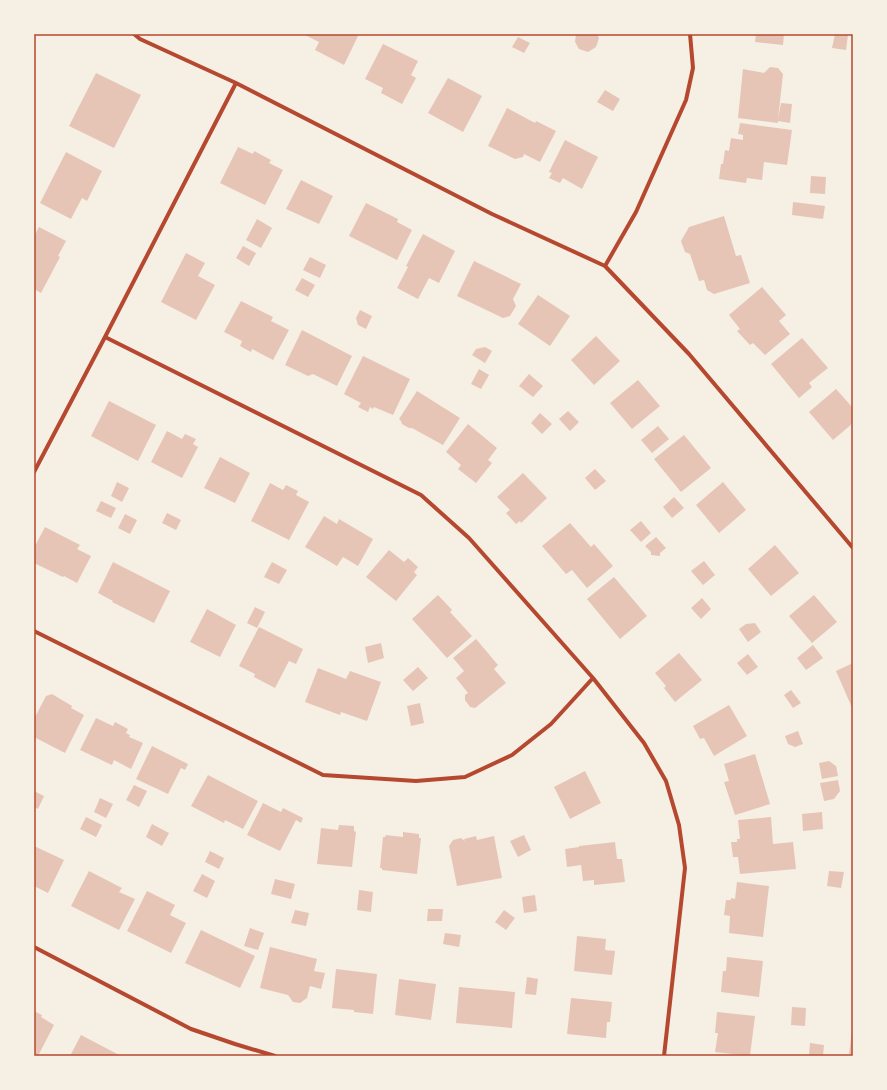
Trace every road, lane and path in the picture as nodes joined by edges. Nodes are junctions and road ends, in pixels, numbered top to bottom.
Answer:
1 (134, 34) edge
2 (690, 34) edge
3 (236, 83) junction
4 (605, 266) junction
5 (105, 337) junction
6 (34, 472) edge
7 (853, 548) edge
8 (34, 631) edge
9 (593, 678) junction
10 (34, 947) edge
11 (275, 1056) edge
12 (664, 1056) edge

1 - 3 street
2 - 4 street
3 - 4 street
3 - 5 street
4 - 7 street
5 - 6 street
5 - 9 street
8 - 9 street
9 - 12 street
10 - 11 street

